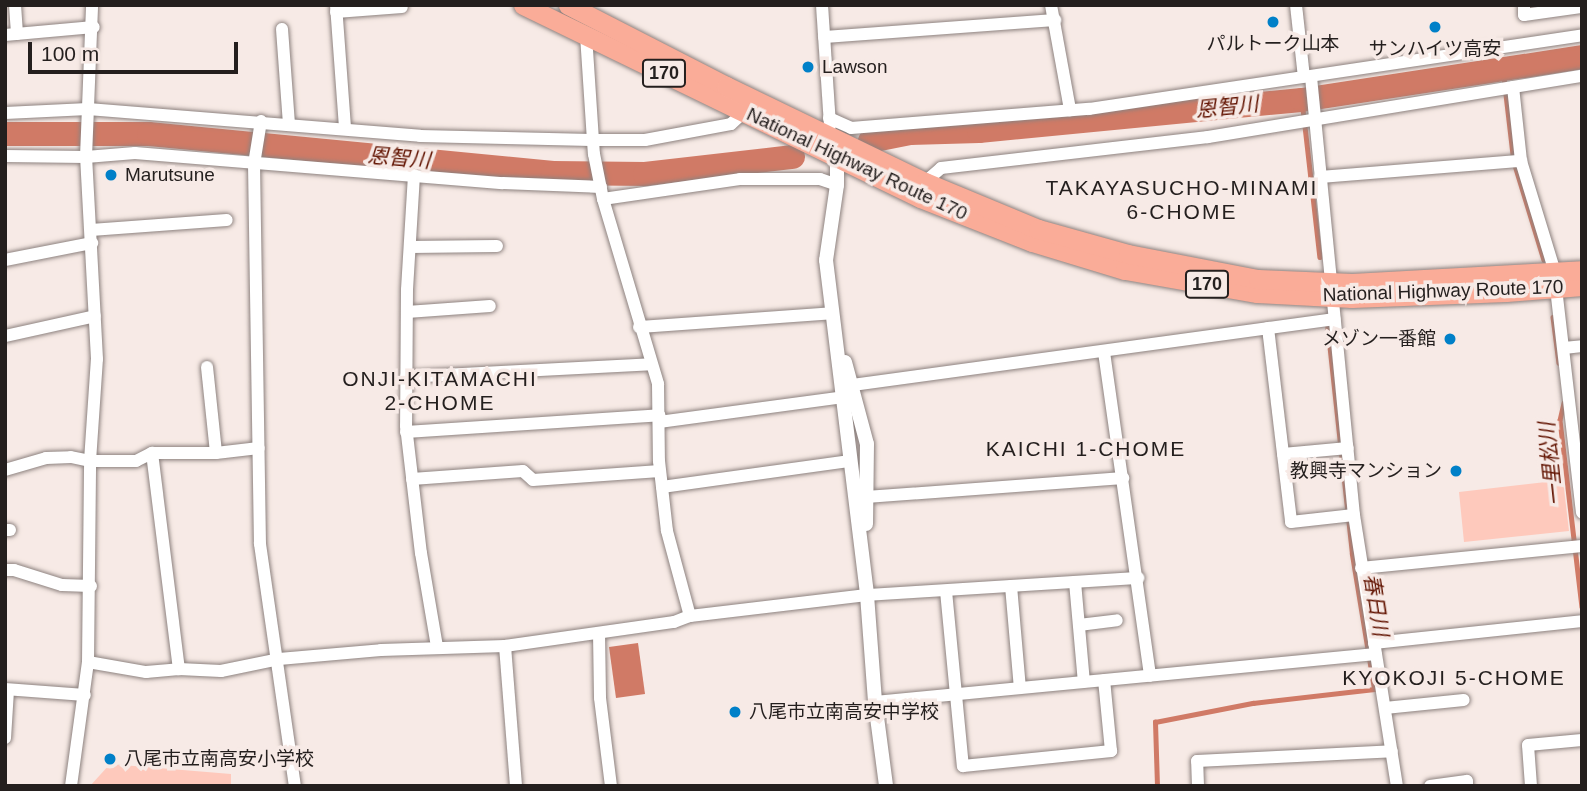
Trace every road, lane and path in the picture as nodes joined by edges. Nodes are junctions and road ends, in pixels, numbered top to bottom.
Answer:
1 (15, 5) edge
2 (92, 5) edge
3 (523, 5) edge
4 (822, 5) edge
5 (1051, 5) edge
6 (1296, 5) edge
7 (1524, 5) edge
8 (402, 7) edge
9 (577, 7) edge
10 (1582, 7) edge
11 (336, 9) edge
12 (1055, 20) junction
13 (94, 27) junction
14 (282, 29) dead end
15 (11, 34) edge
16 (586, 35) junction
17 (1582, 35) edge
18 (824, 37) junction
19 (1582, 76) edge
20 (1307, 77) junction
21 (1509, 88) junction
22 (1070, 110) junction
23 (745, 111) junction
24 (87, 112) junction
25 (5, 113) edge
26 (1309, 121) junction
27 (260, 123) junction
28 (289, 124) junction
29 (831, 128) junction
30 (345, 129) junction
31 (591, 140) junction
32 (87, 154) junction
33 (5, 156) edge
34 (255, 161) junction
35 (1516, 161) junction
36 (842, 162) junction
37 (414, 175) junction
38 (1320, 177) junction
39 (925, 181) junction
40 (838, 185) junction
41 (602, 190) junction
42 (227, 220) dead end
43 (92, 236) junction
44 (498, 246) dead end
45 (410, 247) junction
46 (5, 260) edge
47 (1582, 270) edge
48 (1556, 280) junction
49 (1582, 286) edge
50 (1330, 289) junction
51 (490, 306) dead end
52 (407, 312) junction
53 (95, 316) junction
54 (832, 317) junction
55 (1335, 319) junction
56 (639, 327) junction
57 (1268, 328) junction
58 (5, 336) edge
59 (1582, 346) edge
60 (1564, 348) junction
61 (1104, 352) junction
62 (650, 364) junction
63 (207, 367) dead end
64 (406, 377) junction
65 (848, 391) junction
66 (1577, 416) edge
67 (659, 418) junction
68 (406, 432) junction
69 (259, 448) junction
70 (1348, 448) junction
71 (152, 453) junction
72 (216, 453) junction
73 (1283, 454) junction
74 (90, 461) junction
75 (850, 461) junction
76 (5, 470) edge
77 (660, 471) junction
78 (1123, 478) junction
79 (412, 479) junction
80 (662, 487) junction
81 (866, 497) junction
82 (1582, 512) edge
83 (1354, 515) junction
84 (1578, 547) edge
85 (1361, 568) junction
86 (5, 570) edge
87 (1138, 578) junction
88 (1075, 582) junction
89 (91, 586) junction
90 (1010, 586) junction
91 (946, 591) junction
92 (867, 595) junction
93 (690, 615) junction
94 (1117, 620) dead end
95 (1580, 621) edge
96 (1079, 625) junction
97 (599, 633) junction
98 (505, 646) junction
99 (437, 647) junction
100 (1372, 652) junction
101 (279, 659) junction
102 (88, 662) junction
103 (179, 669) junction
104 (1150, 676) junction
105 (1104, 680) junction
106 (1084, 682) junction
107 (1020, 688) junction
108 (7, 689) edge
109 (85, 695) junction
110 (955, 695) junction
111 (1464, 700) dead end
112 (875, 702) junction
113 (1385, 709) junction
114 (5, 738) edge
115 (1582, 740) edge
116 (1392, 751) junction
117 (71, 786) edge
118 (295, 786) edge
119 (516, 786) edge
120 (611, 786) edge
121 (886, 786) edge
122 (1198, 786) edge
123 (1397, 786) edge
124 (1430, 786) edge
125 (1467, 786) edge
126 (1531, 786) edge

1 - 15 street
2 - 13 street
3 - 16 highway, National Highway Route 170 / 170
4 - 18 street
5 - 12 street
6 - 20 street
7 - 10 street
8 - 11 street
9 - 29 highway, National Highway Route 170 / 170
11 - 30 street
12 - 18 street
12 - 22 street
13 - 15 street
13 - 24 street
14 - 28 street
16 - 23 highway, National Highway Route 170 / 170
16 - 31 street
17 - 20 street
18 - 29 street
19 - 21 street
20 - 22 street
20 - 26 street
21 - 26 street
21 - 35 street
22 - 29 street
23 - 31 street
23 - 36 highway, National Highway Route 170 / 170
24 - 25 street
24 - 27 street
24 - 32 street
26 - 38 street
26 - 39 street
27 - 28 street
27 - 34 street
28 - 30 street
29 - 36 street
29 - 39 highway, National Highway Route 170 / 170
30 - 31 street
31 - 41 street
32 - 33 street
32 - 34 street
32 - 43 street
34 - 37 street
34 - 69 street
35 - 38 street
35 - 48 street
36 - 40 street
36 - 50 highway, National Highway Route 170 / 170
37 - 41 street
37 - 45 street
38 - 50 street
39 - 50 highway, National Highway Route 170 / 170
40 - 41 street
40 - 54 street
41 - 56 street
42 - 43 street
43 - 46 street
43 - 53 street
44 - 45 street
45 - 52 street
47 - 48 highway, National Highway Route 170 / 170
48 - 49 highway, National Highway Route 170 / 170
48 - 50 highway, National Highway Route 170 / 170
48 - 60 street
50 - 55 street
51 - 52 street
52 - 64 street
53 - 58 street
53 - 74 street
54 - 56 street
54 - 65 street
55 - 57 street
55 - 70 street
56 - 62 street
57 - 61 street
57 - 73 street
59 - 60 street
60 - 66 street
61 - 65 street
61 - 78 street
62 - 64 street
62 - 67 street
63 - 72 street
64 - 68 street
65 - 67 street
65 - 75 street
65 - 81 street
66 - 82 street
67 - 68 street
67 - 77 street
68 - 79 street
69 - 72 street
69 - 101 street
70 - 73 street
70 - 83 street
71 - 72 street
71 - 74 street
71 - 103 street
73 - 83 street
74 - 76 street
74 - 89 street
75 - 80 street
75 - 92 street
77 - 79 street
77 - 80 street
78 - 81 street
78 - 87 street
79 - 99 street
80 - 93 street
81 - 92 street
83 - 85 street
84 - 85 street
85 - 100 street
86 - 89 street
87 - 88 street
87 - 104 street
88 - 90 street
88 - 96 street
89 - 102 street
90 - 91 street
90 - 107 street
91 - 92 street
91 - 110 street
92 - 93 street
92 - 112 street
93 - 97 street
94 - 96 street
95 - 100 street
96 - 106 street
97 - 98 street
97 - 120 street
98 - 99 street
98 - 119 street
99 - 101 street
100 - 104 street
100 - 113 street
101 - 103 street
101 - 118 street
102 - 103 street
102 - 109 street
104 - 105 street
105 - 106 street
105 - 110 street
106 - 107 street
107 - 110 street
108 - 109 street
108 - 114 street
109 - 117 street
110 - 112 street
111 - 113 street
112 - 121 street
113 - 116 street
115 - 126 street
116 - 122 street
116 - 123 street
124 - 125 street

